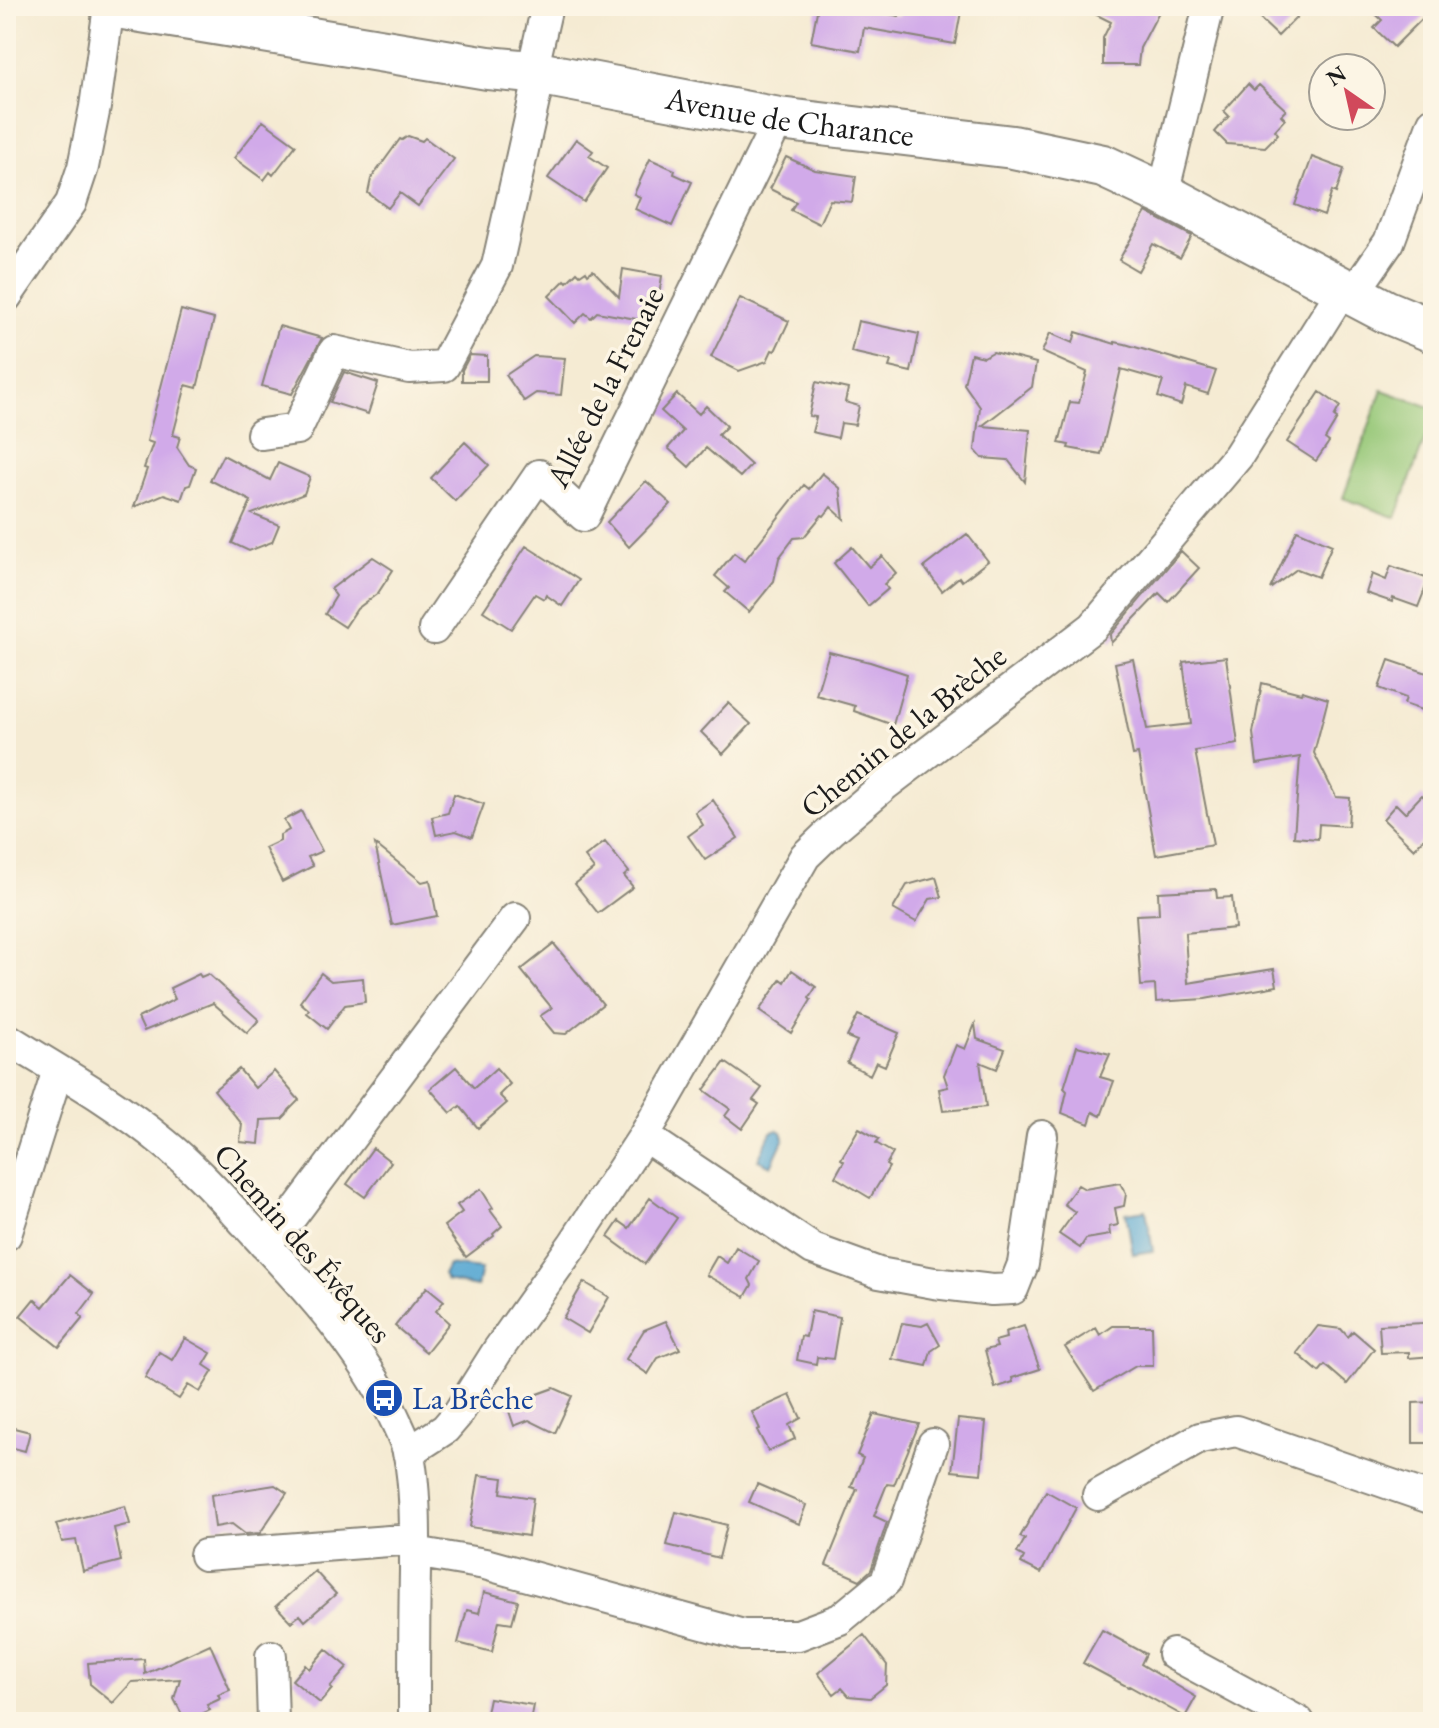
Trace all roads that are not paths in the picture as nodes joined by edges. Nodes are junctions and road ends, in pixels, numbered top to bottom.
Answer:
1 (110, 6) edge
2 (547, 6) edge
3 (1209, 6) edge
4 (536, 73) junction
5 (779, 119) junction
6 (1433, 122) edge
7 (1163, 194) junction
8 (1348, 291) junction
9 (6, 297) edge
10 (1433, 331) edge
11 (262, 434) dead end
12 (434, 629) dead end
13 (515, 918) dead end
14 (6, 1038) edge
15 (58, 1070) junction
16 (644, 1136) junction
17 (1042, 1136) dead end
18 (6, 1235) edge
19 (264, 1244) junction
20 (933, 1444) dead end
21 (408, 1453) junction
22 (1098, 1495) dead end
23 (1433, 1499) edge
24 (415, 1546) junction
25 (205, 1555) dead end
26 (1173, 1654) dead end
27 (271, 1656) dead end
28 (273, 1722) edge
29 (414, 1722) edge
30 (1299, 1722) edge

1 - 4 street, Avenue de Charance
1 - 9 street
2 - 4 street
3 - 7 street
4 - 5 street, Avenue de Charance
4 - 11 street
5 - 7 street, Avenue de Charance
5 - 12 street, Allée de la Frenaie
6 - 8 street, Chemin de la Brèche
7 - 8 street, Avenue de Charance
8 - 10 street, Avenue de Charance
8 - 16 street, Chemin de la Brèche
13 - 19 street
14 - 15 street, Chemin des Évêques
15 - 18 street
15 - 19 street, Chemin des Évêques
16 - 17 street
16 - 21 street, Chemin de la Brèche
19 - 21 street, Chemin des Évêques
20 - 24 street
21 - 24 street, Chemin des Évêques
22 - 23 street
24 - 25 street
24 - 29 street, Chemin des Évêques
26 - 30 street
27 - 28 street

